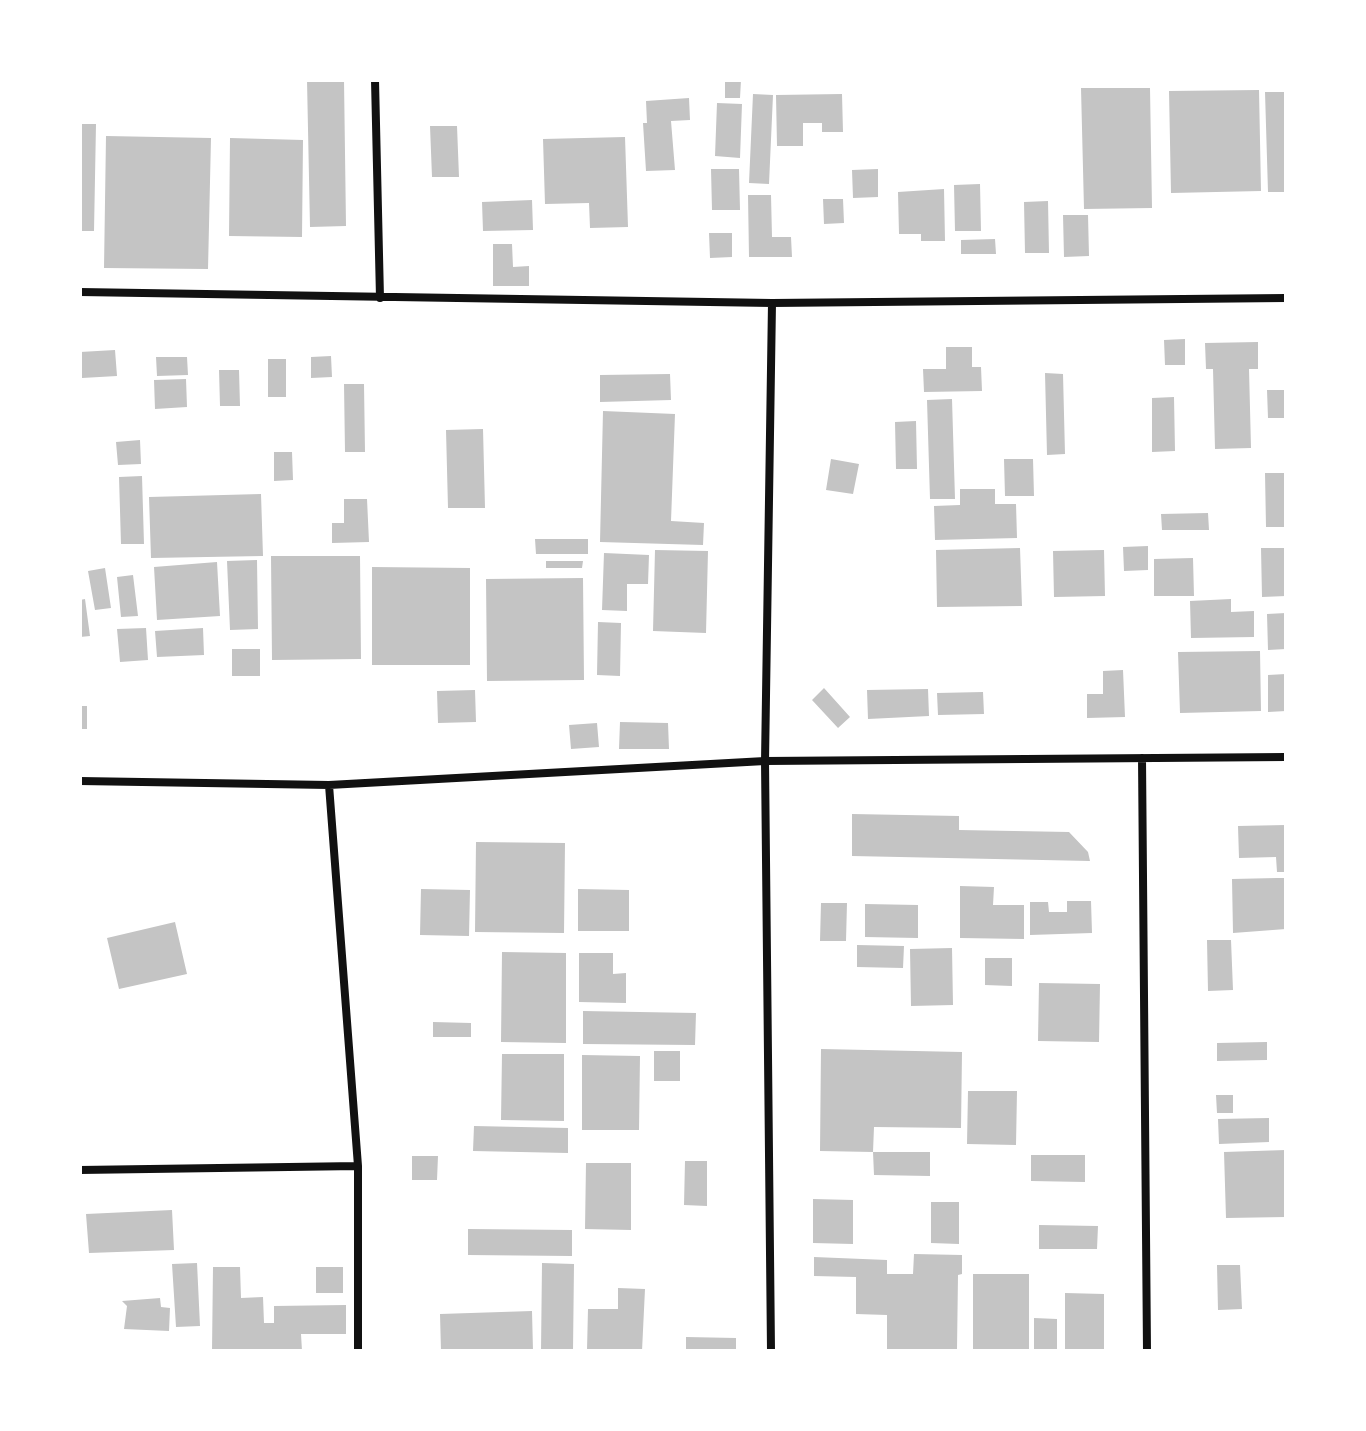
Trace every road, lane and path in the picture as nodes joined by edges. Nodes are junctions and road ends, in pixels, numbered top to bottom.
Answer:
1 (375, 80) edge
2 (80, 292) edge
3 (380, 298) junction
4 (1286, 298) edge
5 (772, 303) junction
6 (1286, 757) edge
7 (1142, 758) junction
8 (765, 761) junction
9 (80, 781) edge
10 (329, 785) junction
11 (358, 1166) junction
12 (80, 1170) edge
13 (358, 1351) edge
14 (771, 1351) edge
15 (1147, 1351) edge

1 - 3 street
2 - 3 street
3 - 5 street
4 - 5 street
5 - 8 street
6 - 7 street
7 - 8 street
7 - 15 street
8 - 10 street
8 - 14 street
9 - 10 street
10 - 11 street
11 - 12 street
11 - 13 street

